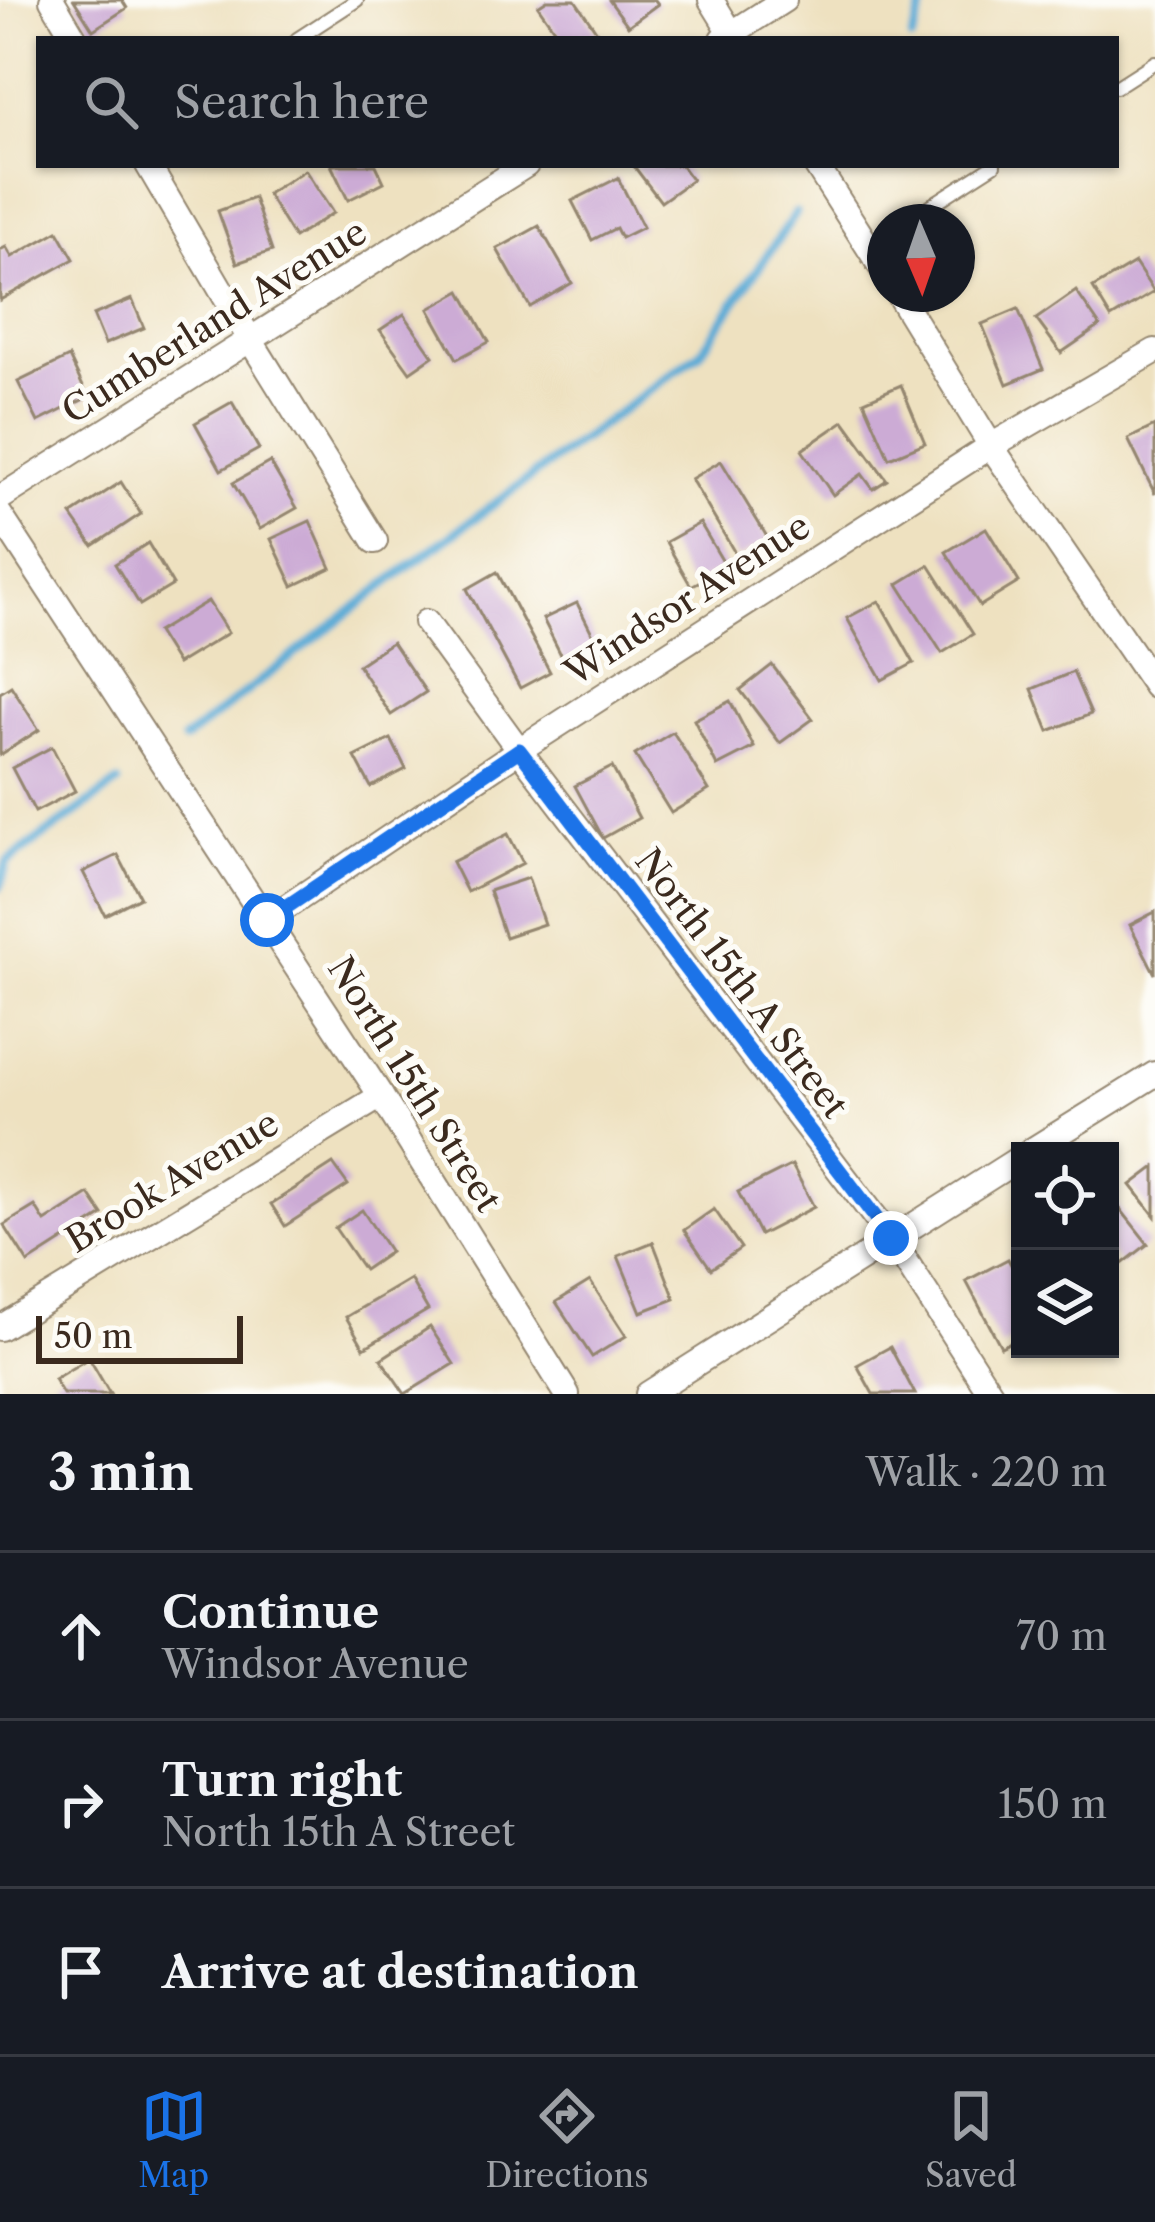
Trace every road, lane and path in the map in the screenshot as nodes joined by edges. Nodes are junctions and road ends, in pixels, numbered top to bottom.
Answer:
1 (52, 0) edge
2 (357, 0) edge
3 (711, 0) edge
4 (784, 0) edge
5 (73, 36) edge
6 (302, 36) edge
7 (729, 36) edge
8 (731, 36) edge
9 (1155, 62) edge
10 (1119, 85) edge
11 (150, 168) edge
12 (521, 168) edge
13 (818, 168) edge
14 (989, 168) edge
15 (933, 204) edge
16 (867, 228) edge
17 (909, 312) edge
18 (251, 341) junction
19 (1155, 351) edge
20 (991, 446) junction
21 (0, 498) edge
22 (0, 515) edge
23 (375, 541) dead end
24 (426, 622) dead end
25 (1155, 686) edge
26 (519, 750) junction
27 (267, 920) junction
28 (1155, 1074) edge
29 (381, 1096) junction
30 (1045, 1142) edge
31 (1011, 1164) edge
32 (891, 1238) junction
33 (0, 1328) edge
34 (567, 1394) edge
35 (648, 1394) edge
36 (991, 1394) edge

1 - 5 street
2 - 6 lane
3 - 7 street
4 - 8 street
9 - 10 lane
11 - 18 street
12 - 18 street, Cumberland Avenue
13 - 16 street
14 - 15 lane
17 - 20 street
18 - 21 street, Cumberland Avenue
18 - 23 street
19 - 20 street, Windsor Avenue
20 - 25 street
20 - 26 street, Windsor Avenue
22 - 27 street, North 15th Street
24 - 26 street, North 15th A Street
26 - 27 street, Windsor Avenue
26 - 32 street, North 15th A Street
27 - 29 street, North 15th Street
28 - 30 street
29 - 33 street, Brook Avenue
29 - 34 street, North 15th Street
31 - 32 street
32 - 35 street
32 - 36 street, North 15th A Street

